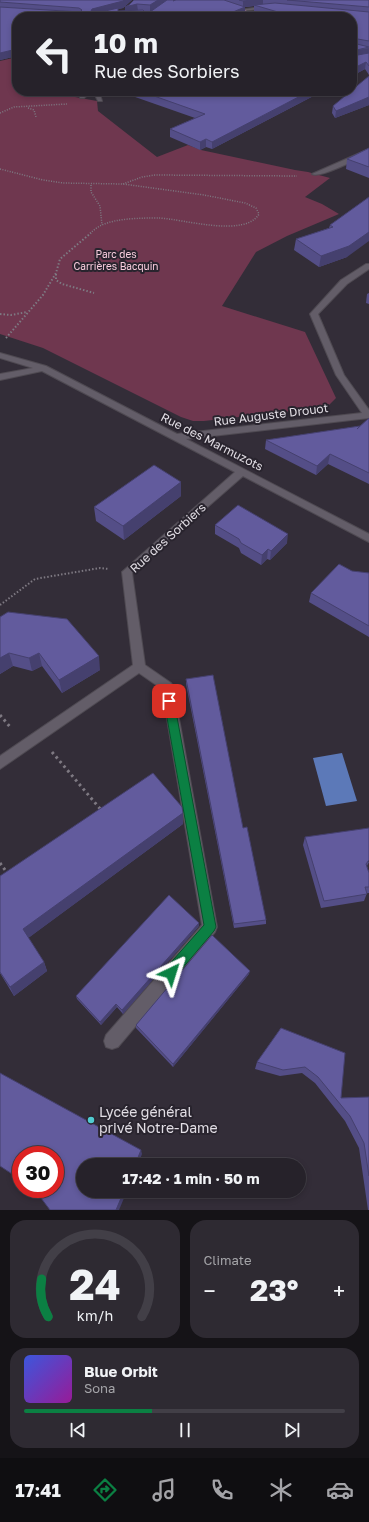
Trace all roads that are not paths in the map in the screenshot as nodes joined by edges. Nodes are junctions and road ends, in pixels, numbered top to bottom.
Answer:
1 (212, 0) edge
2 (275, 7) edge
3 (241, 10) junction
4 (247, 12) edge
5 (98, 96) edge
6 (100, 100) dead end
7 (369, 151) edge
8 (315, 174) road end
9 (369, 266) edge
10 (0, 354) edge
11 (43, 368) junction
12 (0, 377) edge
13 (369, 415) edge
14 (177, 438) junction
15 (243, 471) junction
16 (369, 538) edge
17 (139, 667) junction
18 (0, 763) edge
19 (112, 1041) dead end

1 - 3 main road
2 - 3 street
3 - 4 main road
5 - 6 street
7 - 8 street
9 - 13 street
10 - 11 street, Rue des Marmuzots
11 - 12 street
11 - 14 street, Rue des Marmuzots
13 - 14 street, Rue Auguste Drouot
14 - 15 street, Rue des Marmuzots
15 - 16 street, Rue des Marmuzots
15 - 17 street, Rue des Sorbiers
17 - 18 street
17 - 19 street

